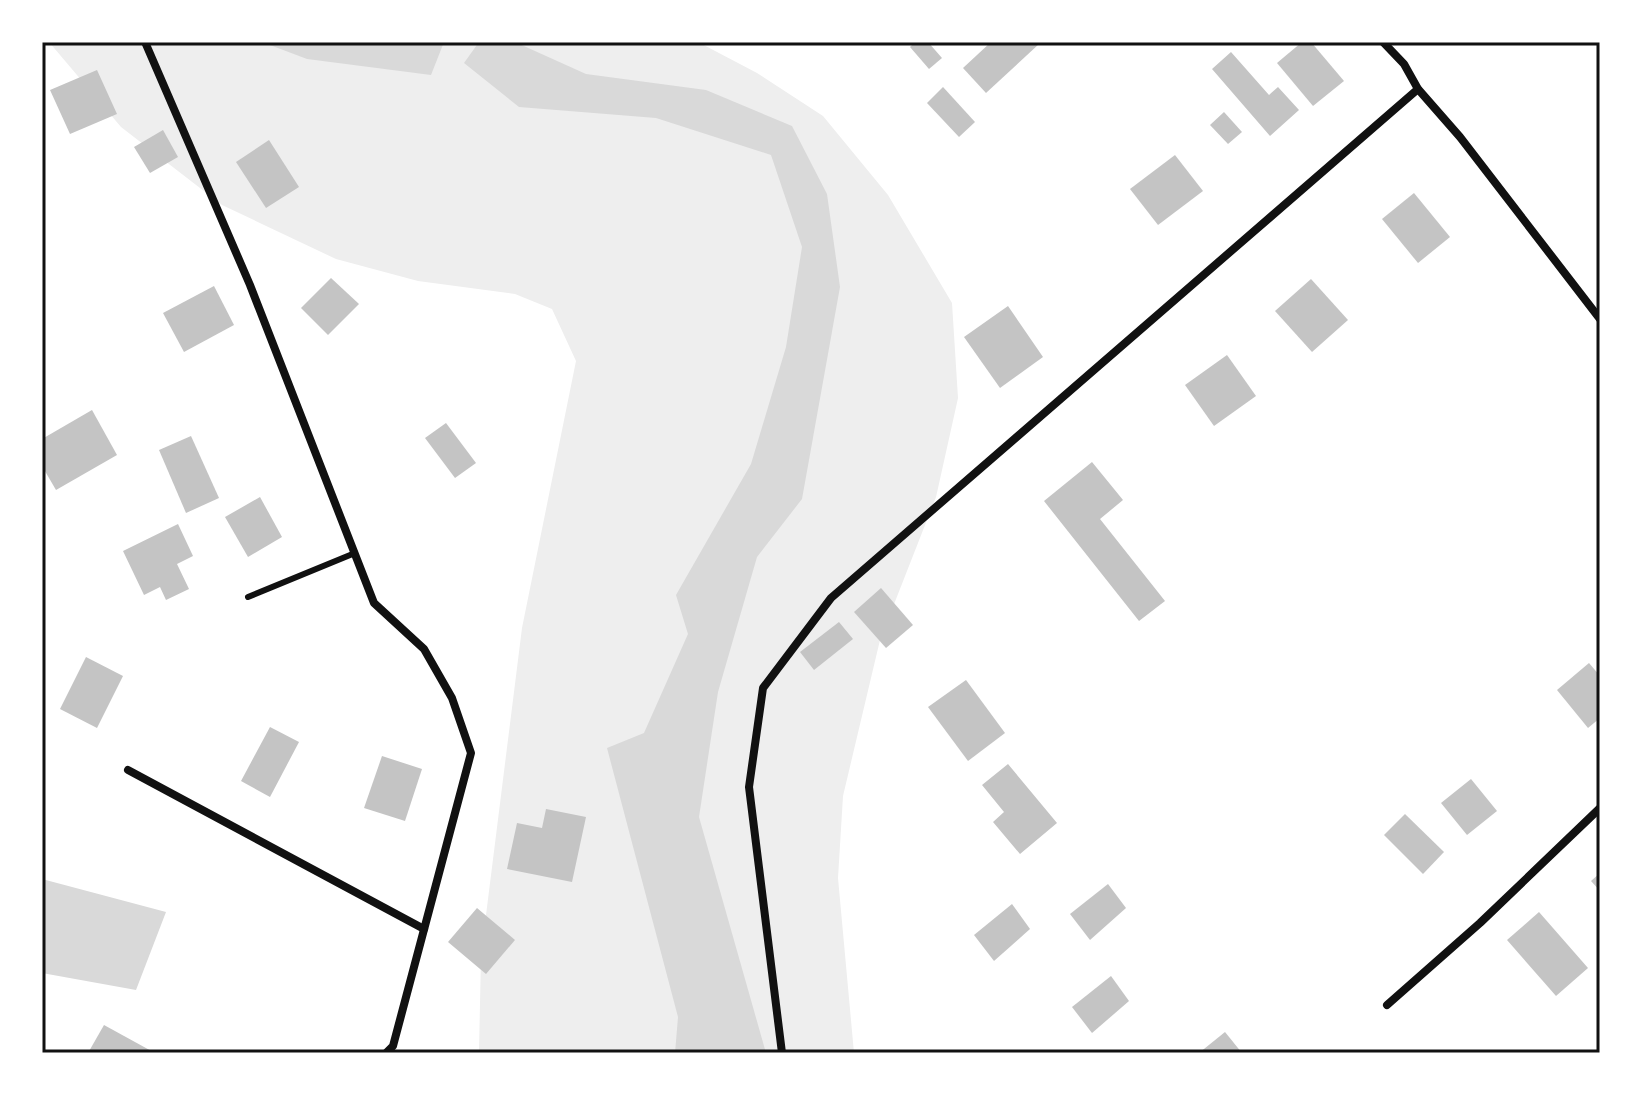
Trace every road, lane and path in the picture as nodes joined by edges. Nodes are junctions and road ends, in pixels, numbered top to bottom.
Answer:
1 (145, 42) edge
2 (1383, 42) edge
3 (1418, 89) junction
4 (1600, 319) edge
5 (355, 553) junction
6 (248, 597) dead end
7 (128, 770) dead end
8 (1600, 808) edge
9 (424, 929) junction
10 (1387, 1005) dead end
11 (386, 1053) edge
12 (782, 1053) edge

1 - 5 street
2 - 3 street
3 - 4 street
3 - 12 street
5 - 6 lane
5 - 9 street
7 - 9 street
8 - 10 street
9 - 11 street

